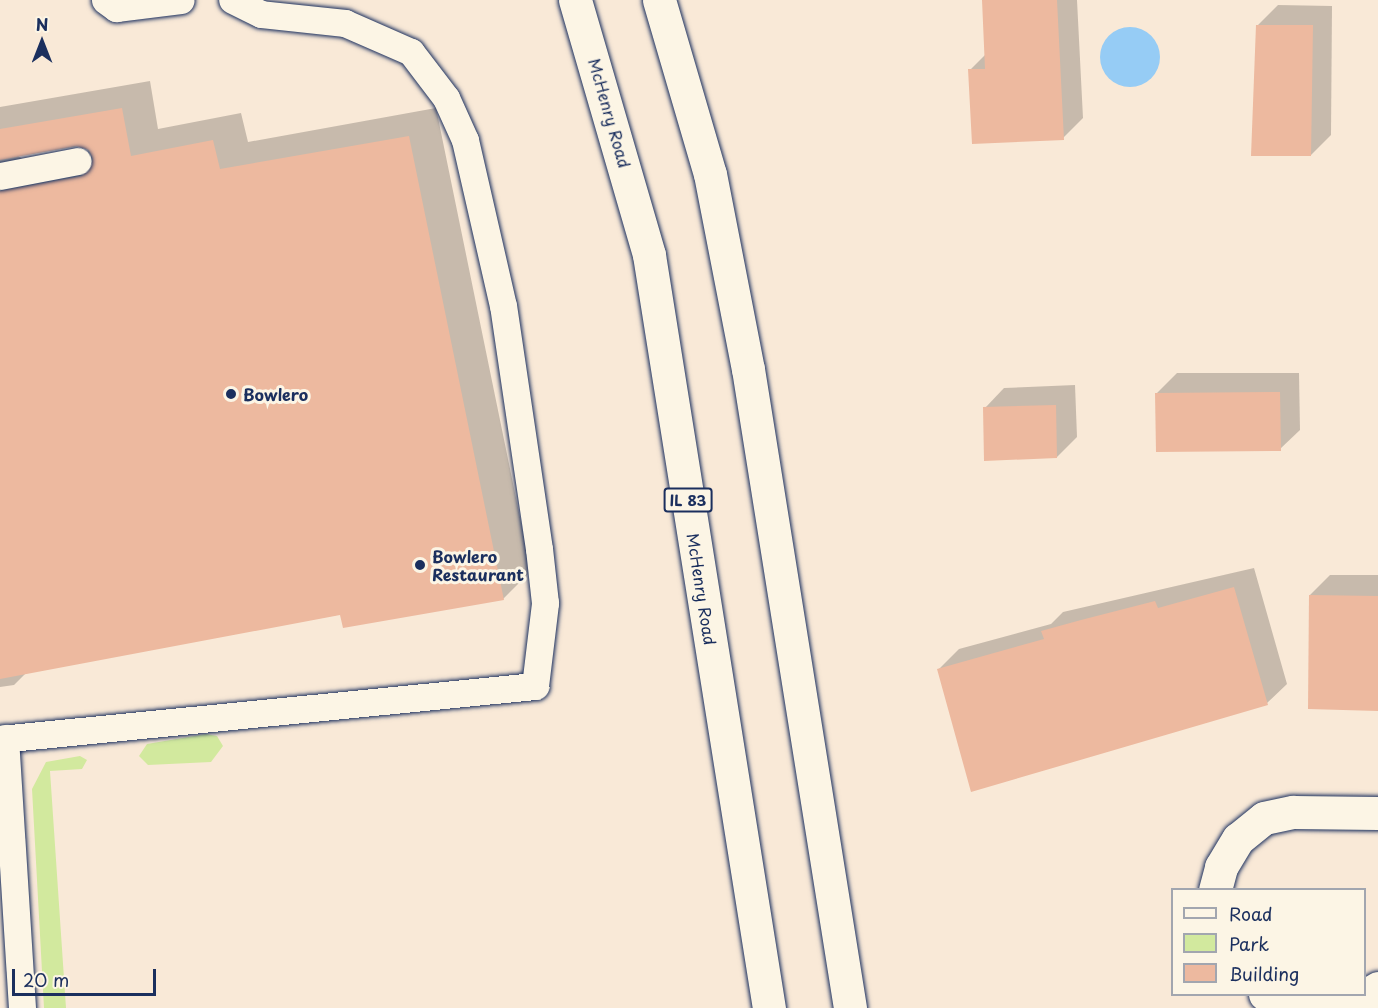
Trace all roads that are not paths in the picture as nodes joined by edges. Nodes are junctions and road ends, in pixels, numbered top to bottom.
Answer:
1 (105, 0) edge
2 (181, 0) edge
3 (232, 0) edge
4 (575, 0) edge
5 (658, 0) edge
6 (78, 161) dead end
7 (0, 176) edge
8 (3, 739) edge
9 (1378, 813) edge
10 (1216, 888) edge
11 (1272, 996) edge
12 (1364, 996) edge
13 (22, 1008) edge
14 (769, 1008) edge
15 (850, 1008) edge
16 (1313, 1008) edge
17 (1324, 1008) edge

1 - 2 lane
3 - 8 lane
4 - 14 main road, McHenry Road / IL 83
5 - 15 main road
6 - 7 lane
8 - 13 lane
9 - 10 main road
11 - 16 main road
12 - 17 main road

